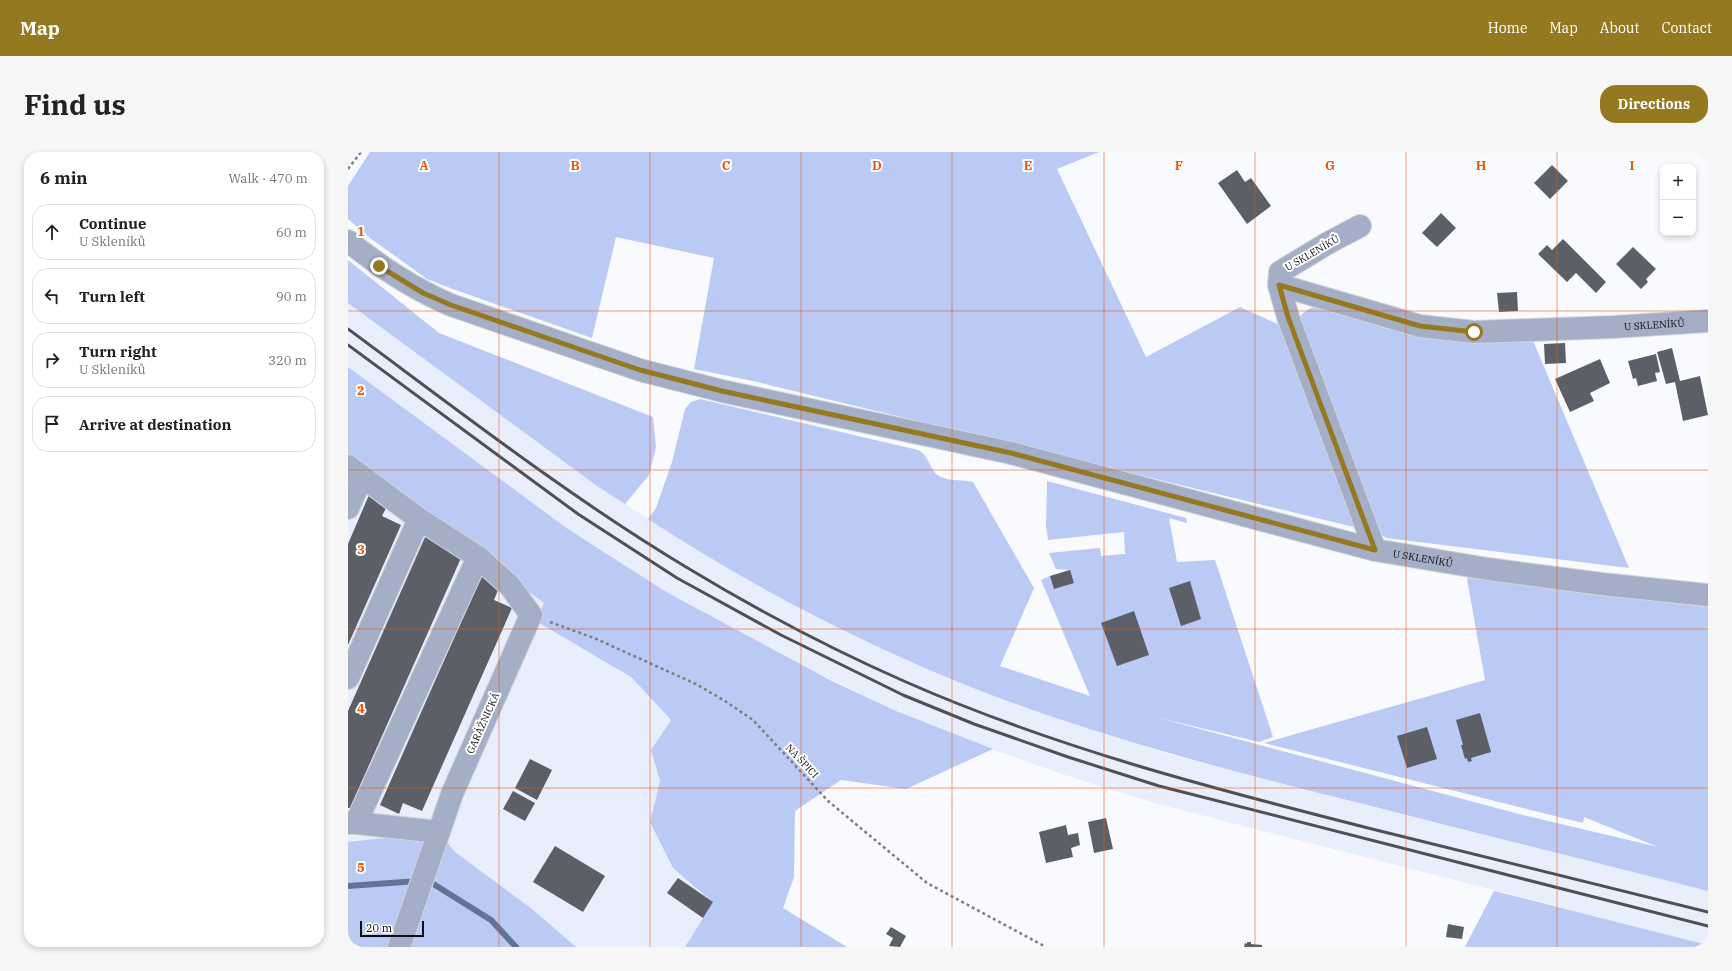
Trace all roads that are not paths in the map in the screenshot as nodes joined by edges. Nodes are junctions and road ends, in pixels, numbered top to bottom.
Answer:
1 (1360, 226) dead end
2 (348, 241) edge
3 (1279, 285) junction
4 (1708, 321) edge
5 (355, 472) edge
6 (348, 508) edge
7 (419, 519) junction
8 (1375, 550) junction
9 (478, 557) junction
10 (1708, 595) edge
11 (348, 678) edge
12 (352, 823) edge
13 (436, 840) junction
14 (399, 947) edge

1 - 3 street, U SKLENÍKŮ
2 - 8 street, U SKLENÍKŮ
3 - 4 street, U SKLENÍKŮ
3 - 8 street
5 - 6 street
5 - 7 street
7 - 9 street
7 - 11 street
8 - 10 street, U SKLENÍKŮ
9 - 12 street
9 - 13 street, GARÁŽNICKÁ
12 - 13 street
13 - 14 street, GARÁŽNICKÁ

